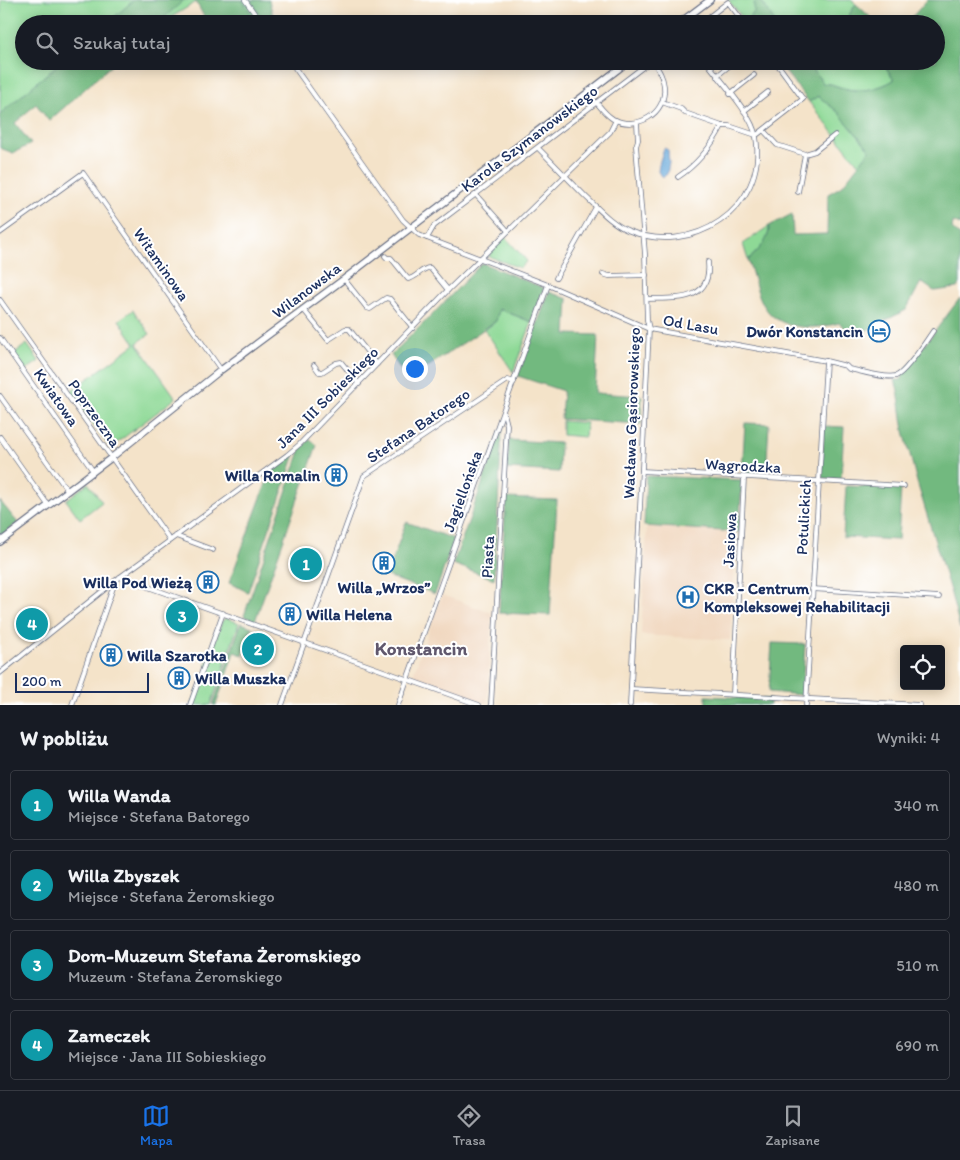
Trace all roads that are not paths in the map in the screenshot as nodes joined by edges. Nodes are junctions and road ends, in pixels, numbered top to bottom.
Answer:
1 (245, 0) edge
2 (710, 0) edge
3 (256, 15) edge
4 (690, 15) edge
5 (711, 15) edge
6 (738, 15) edge
7 (296, 70) edge
8 (617, 70) edge
9 (640, 70) edge
10 (659, 70) edge
11 (713, 70) edge
12 (724, 70) edge
13 (782, 70) edge
14 (754, 75) dead end
15 (717, 76) junction
16 (768, 92) dead end
17 (730, 94) junction
18 (596, 102) junction
19 (662, 102) junction
20 (744, 111) junction
21 (616, 120) junction
22 (637, 123) junction
23 (722, 126) junction
24 (764, 131) junction
25 (756, 135) junction
26 (835, 135) dead end
27 (538, 148) junction
28 (805, 154) junction
29 (565, 176) junction
30 (678, 177) dead end
31 (798, 192) dead end
32 (476, 195) junction
33 (596, 207) junction
34 (410, 228) junction
35 (508, 231) junction
36 (0, 233) edge
37 (644, 236) junction
38 (427, 238) junction
39 (385, 256) dead end
40 (480, 258) junction
41 (708, 262) dead end
42 (603, 274) dead end
43 (646, 275) junction
44 (556, 278) dead end
45 (344, 279) junction
46 (548, 285) junction
47 (448, 290) junction
48 (647, 299) junction
49 (0, 300) edge
50 (303, 310) junction
51 (413, 328) junction
52 (649, 329) junction
53 (933, 331) dead end
54 (0, 338) edge
55 (826, 361) junction
56 (377, 364) junction
57 (314, 365) dead end
58 (221, 370) junction
59 (514, 382) junction
60 (359, 384) junction
61 (0, 396) edge
62 (504, 411) junction
63 (0, 437) edge
64 (111, 458) junction
65 (93, 471) junction
66 (642, 471) junction
67 (744, 478) junction
68 (818, 481) junction
69 (904, 486) dead end
70 (68, 490) junction
71 (48, 505) junction
72 (176, 536) junction
73 (170, 540) junction
74 (0, 542) edge
75 (213, 550) dead end
76 (120, 578) junction
77 (116, 581) junction
78 (812, 589) junction
79 (939, 597) dead end
80 (223, 613) junction
81 (304, 642) junction
82 (0, 673) edge
83 (408, 679) junction
84 (631, 690) junction
85 (733, 694) junction
86 (806, 699) junction
87 (72, 705) edge
88 (190, 705) edge
89 (282, 705) edge
90 (398, 705) edge
91 (479, 705) edge
92 (491, 705) edge
93 (630, 705) edge
94 (806, 705) edge
95 (920, 705) edge

1 - 3 street
2 - 4 main road
5 - 6 street
7 - 34 street
8 - 34 main road, Wilanowska
9 - 18 street, Karola Szymanowskiego
10 - 19 street
11 - 15 street
12 - 15 street
13 - 24 street
14 - 17 street
15 - 17 street
16 - 20 street
17 - 20 street
18 - 21 street
18 - 27 street, Karola Szymanowskiego
19 - 22 street
19 - 23 street
20 - 25 street
21 - 22 street
21 - 29 street, Jana III Sobieskiego
22 - 37 street, Wacława Gąsiorowskiego
23 - 25 street
23 - 30 street
24 - 25 street
24 - 28 street
25 - 37 street
26 - 28 street
27 - 29 street
27 - 32 street, Karola Szymanowskiego
28 - 31 street
29 - 33 street
29 - 35 street, Jana III Sobieskiego
32 - 35 street
32 - 38 street, Karola Szymanowskiego
33 - 37 street
33 - 44 street
34 - 38 street, Od Lasu
34 - 45 main road, Wilanowska
35 - 40 street, Jana III Sobieskiego
36 - 58 street, Witaminowa
37 - 43 street, Wacława Gąsiorowskiego
38 - 40 street, Od Lasu
39 - 47 street
40 - 46 street, Od Lasu
40 - 47 street, Jana III Sobieskiego
41 - 48 street
42 - 43 street
43 - 48 street, Wacława Gąsiorowskiego
45 - 50 main road, Wilanowska
45 - 51 street
46 - 52 street, Od Lasu
46 - 59 street, Jagiellońska
47 - 51 street, Jana III Sobieskiego
48 - 52 street, Wacława Gąsiorowskiego
49 - 64 street, Poprzeczna
50 - 56 street
50 - 58 main road, Wilanowska
51 - 56 street, Jana III Sobieskiego
52 - 55 street, Od Lasu
52 - 66 street, Wacława Gąsiorowskiego
53 - 55 street, Od Lasu
54 - 65 street, Kwiatowa
55 - 68 street, Potulickich
56 - 60 street, Jana III Sobieskiego
57 - 60 street
58 - 64 main road, Wilanowska
59 - 62 street, Jagiellońska
59 - 81 street, Stefana Batorego
60 - 72 street, Jana III Sobieskiego
61 - 70 street
62 - 83 street, Jagiellońska
62 - 92 street, Piasta
63 - 71 street
64 - 65 main road, Wilanowska
64 - 73 street, Poprzeczna
65 - 70 main road, Wilanowska
66 - 67 street, Wągrodzka
66 - 84 street, Wacława Gąsiorowskiego
67 - 68 street, Wągrodzka
67 - 85 street, Jasiowa
68 - 69 street, Wągrodzka
68 - 78 street, Potulickich
70 - 71 main road, Wilanowska
71 - 74 main road, Wilanowska
72 - 73 street, Jana III Sobieskiego
72 - 75 street
73 - 76 street, Jana III Sobieskiego
76 - 77 street, Jana III Sobieskiego
76 - 80 street
77 - 82 street, Jana III Sobieskiego
77 - 87 street
78 - 79 street
78 - 86 street, Potulickich
80 - 81 street
80 - 88 street
81 - 83 street
81 - 89 street, Stefana Batorego
83 - 90 street, Jagiellońska
83 - 91 street
84 - 85 street
84 - 93 street, Wacława Gąsiorowskiego
85 - 86 street
86 - 94 street, Potulickich
86 - 95 street

